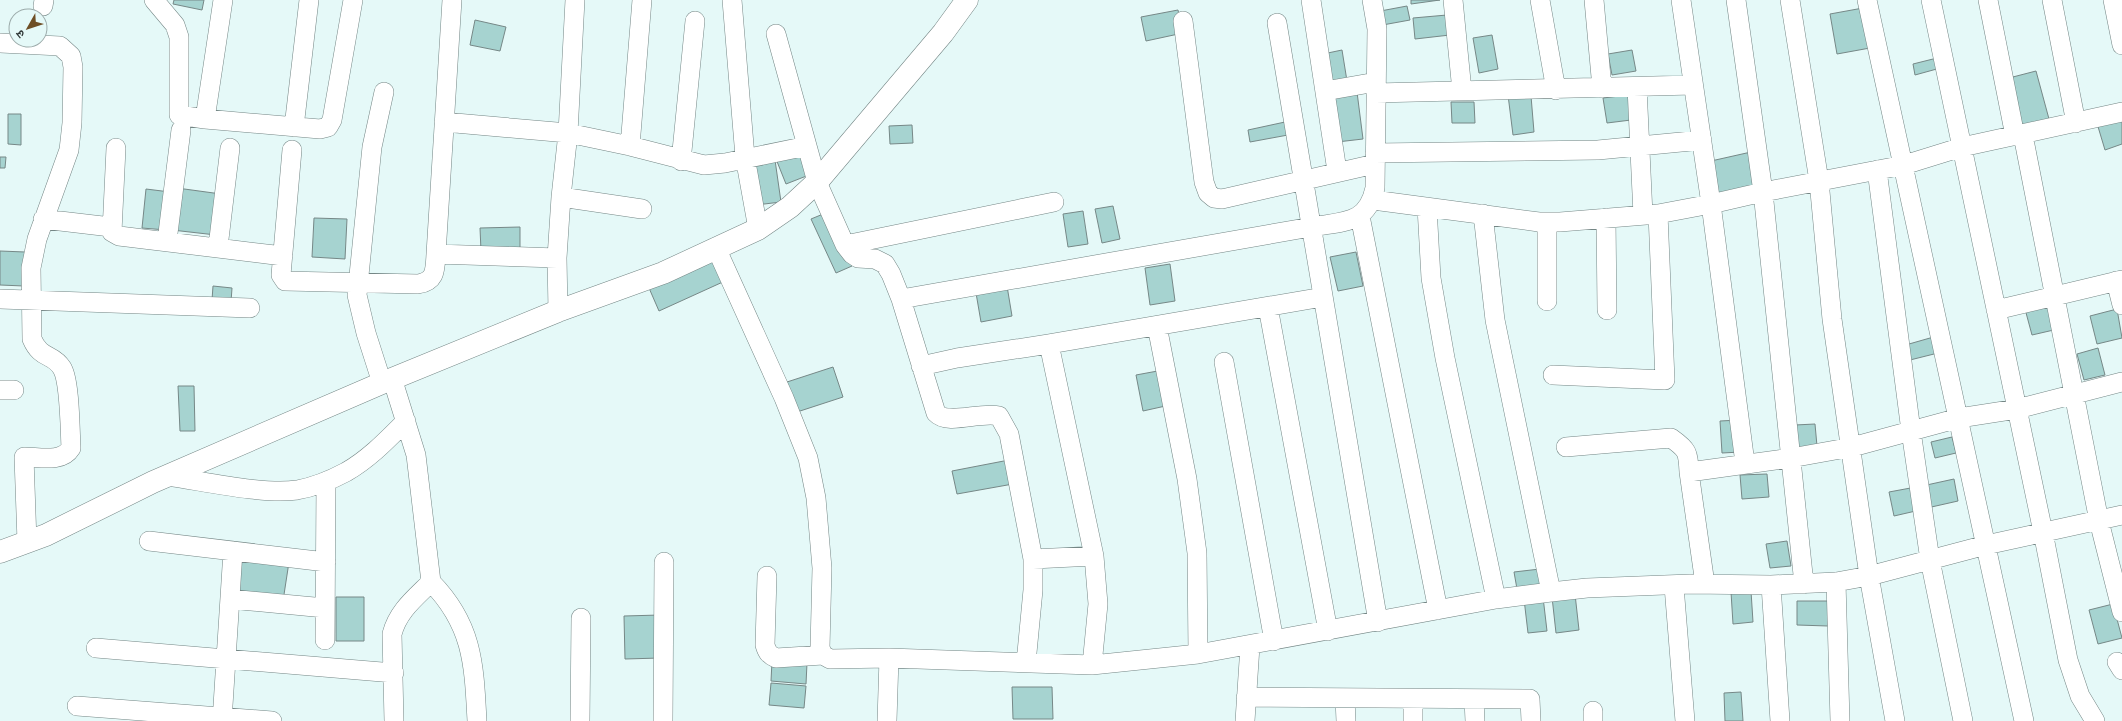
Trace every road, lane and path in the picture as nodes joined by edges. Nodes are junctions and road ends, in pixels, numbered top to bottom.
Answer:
1 (154, 0) edge
2 (223, 0) edge
3 (309, 0) edge
4 (353, 0) edge
5 (452, 0) edge
6 (575, 0) edge
7 (642, 0) edge
8 (732, 0) edge
9 (968, 0) edge
10 (1311, 0) edge
11 (1372, 0) edge
12 (1453, 0) edge
13 (1540, 0) edge
14 (1594, 0) edge
15 (1681, 0) edge
16 (1736, 0) edge
17 (1790, 0) edge
18 (1867, 0) edge
19 (1930, 0) edge
20 (1988, 0) edge
21 (2052, 0) edge
22 (2113, 0) edge
23 (695, 21) dead end
24 (1183, 21) dead end
25 (1276, 23) dead end
26 (776, 34) dead end
27 (0, 43) edge
28 (2122, 45) edge
29 (1694, 85) junction
30 (1637, 87) junction
31 (1376, 88) junction
32 (1602, 88) junction
33 (1556, 90) junction
34 (1325, 91) junction
35 (1462, 91) junction
36 (384, 92) dead end
37 (2122, 112) edge
38 (205, 120) junction
39 (444, 122) junction
40 (2076, 123) junction
41 (294, 127) junction
42 (181, 130) dead end
43 (568, 133) junction
44 (2019, 136) junction
45 (1702, 140) junction
46 (630, 146) junction
47 (807, 146) junction
48 (1640, 146) junction
49 (1962, 147) junction
50 (116, 148) dead end
51 (230, 148) dead end
52 (292, 150) dead end
53 (745, 157) junction
54 (1375, 158) junction
55 (681, 161) junction
56 (1904, 165) junction
57 (1877, 170) junction
58 (1337, 171) junction
59 (1303, 180) junction
60 (1819, 181) junction
61 (817, 182) junction
62 (1763, 192) junction
63 (560, 197) junction
64 (1373, 200) junction
65 (1054, 202) dead end
66 (1711, 204) junction
67 (1427, 207) junction
68 (642, 209) dead end
69 (1483, 214) junction
70 (1651, 214) junction
71 (1360, 216) junction
72 (1606, 218) junction
73 (43, 220) junction
74 (1547, 222) junction
75 (111, 227) junction
76 (1311, 227) junction
77 (758, 229) junction
78 (167, 241) junction
79 (845, 245) junction
80 (218, 247) junction
81 (717, 250) junction
82 (436, 254) junction
83 (283, 256) junction
84 (557, 258) junction
85 (2119, 281) edge
86 (358, 283) junction
87 (2055, 296) junction
88 (1323, 297) junction
89 (0, 299) edge
90 (32, 299) junction
91 (901, 299) junction
92 (1547, 301) dead end
93 (2122, 305) edge
94 (1268, 307) junction
95 (250, 308) dead end
96 (1607, 310) dead end
97 (1996, 310) junction
98 (558, 311) junction
99 (1157, 326) junction
100 (1049, 344) junction
101 (1224, 362) dead end
102 (922, 366) junction
103 (1553, 375) dead end
104 (387, 381) junction
105 (2122, 382) edge
106 (2074, 394) junction
107 (2017, 409) junction
108 (1959, 418) junction
109 (406, 421) junction
110 (1911, 431) junction
111 (1566, 447) dead end
112 (1852, 447) junction
113 (1791, 458) junction
114 (1745, 463) junction
115 (1689, 472) junction
116 (167, 476) junction
117 (326, 482) junction
118 (2122, 515) edge
119 (2100, 521) junction
120 (2043, 532) junction
121 (149, 541) dead end
122 (27, 542) junction
123 (1986, 546) junction
124 (233, 551) junction
125 (0, 552) edge
126 (1094, 556) junction
127 (1033, 559) junction
128 (1930, 560) junction
129 (326, 562) junction
130 (664, 562) dead end
131 (767, 576) dead end
132 (1869, 576) junction
133 (431, 582) junction
134 (1836, 582) junction
135 (1705, 584) junction
136 (1804, 584) junction
137 (1771, 585) junction
138 (1674, 586) junction
139 (1551, 592) junction
140 (230, 599) junction
141 (1496, 599) junction
142 (325, 608) junction
143 (1438, 610) junction
144 (2122, 612) edge
145 (581, 618) dead end
146 (1378, 622) junction
147 (1328, 631) junction
148 (325, 640) dead end
149 (1274, 641) junction
150 (1250, 646) junction
151 (96, 648) dead end
152 (1198, 654) junction
153 (823, 655) junction
154 (889, 658) junction
155 (226, 660) junction
156 (1026, 663) junction
157 (1092, 665) junction
158 (394, 673) junction
159 (1246, 697) junction
160 (1345, 698) junction
161 (1413, 698) junction
162 (1474, 699) junction
163 (77, 706) dead end
164 (222, 719) edge
165 (272, 721) edge
166 (394, 721) edge
167 (477, 721) edge
168 (580, 721) edge
169 (663, 721) edge
170 (887, 721) edge
171 (1245, 721) edge
172 (1346, 721) edge
173 (1413, 721) edge
174 (1475, 721) edge
175 (1531, 721) edge
176 (1685, 721) edge
177 (1780, 721) edge
178 (1840, 721) edge
179 (1895, 721) edge
180 (1963, 721) edge
181 (2024, 721) edge
182 (2095, 721) edge

1 - 38 street
2 - 38 street
3 - 41 street
4 - 41 street
5 - 39 street
6 - 43 street
7 - 46 street
8 - 53 street
9 - 61 street
10 - 34 street
11 - 31 street
12 - 35 street
13 - 33 street
14 - 32 street
15 - 29 street
16 - 62 street
17 - 60 street
18 - 56 street
19 - 49 street
20 - 44 street
21 - 40 street
22 - 28 street
23 - 55 street
24 - 59 street
25 - 59 street
26 - 47 street
27 - 73 street
29 - 30 street
29 - 45 street
30 - 32 street
30 - 48 street
31 - 34 street
31 - 35 street
31 - 54 street
32 - 33 street
33 - 35 street
34 - 58 street
36 - 86 street
37 - 40 street
38 - 41 street
39 - 43 street
39 - 82 street
40 - 44 street
42 - 78 street
43 - 46 street
43 - 63 street
44 - 49 street
44 - 87 street
45 - 48 street
45 - 66 street
46 - 55 street
47 - 53 street
47 - 61 street
48 - 54 street
48 - 70 street
49 - 56 street
49 - 97 street
50 - 75 street
51 - 80 street
52 - 83 street
53 - 55 street
53 - 77 street
54 - 58 street
54 - 64 street
56 - 57 street
56 - 108 street
57 - 60 street
57 - 110 street
58 - 59 street
59 - 76 street
60 - 62 street
60 - 112 street
61 - 77 street
61 - 79 street
62 - 66 street
62 - 113 street
63 - 68 street
63 - 84 street
64 - 67 street
64 - 71 street
65 - 79 street
66 - 70 street
66 - 114 street
67 - 69 street
67 - 141 street
69 - 74 street
69 - 139 street
70 - 72 street
70 - 103 street
71 - 76 street
71 - 143 street
72 - 74 street
72 - 96 street
73 - 75 street
73 - 90 street
74 - 92 street
75 - 78 street
76 - 88 street
76 - 91 street
77 - 81 street
78 - 80 street
79 - 91 street
80 - 83 street
81 - 98 street
81 - 153 street
82 - 84 street
82 - 86 street
83 - 86 street
84 - 98 street
85 - 87 street
85 - 93 street
86 - 104 street
87 - 97 street
87 - 106 street
88 - 94 street
88 - 146 street
89 - 90 street
90 - 95 street
90 - 122 street
91 - 102 street
94 - 99 street
94 - 147 street
97 - 107 street
98 - 104 street
99 - 100 street
99 - 152 street
100 - 102 street
100 - 126 street
101 - 149 street
102 - 127 street
104 - 109 street
104 - 116 street
105 - 106 street
106 - 107 street
106 - 119 street
107 - 108 street
107 - 120 street
108 - 110 street
108 - 123 street
109 - 117 street
109 - 133 street
110 - 112 street
110 - 128 street
111 - 115 street
112 - 113 street
112 - 132 street
113 - 114 street
113 - 136 street
114 - 115 street
115 - 135 street
116 - 117 street
116 - 122 street
117 - 129 street
118 - 119 street
119 - 120 street
119 - 144 street
120 - 123 street
120 - 182 street
121 - 124 street
122 - 125 street
123 - 128 street
123 - 181 street
124 - 129 street
124 - 140 street
126 - 127 street
126 - 157 street
127 - 156 street
128 - 132 street
128 - 180 street
129 - 142 street
130 - 169 street
131 - 153 street
132 - 134 street
132 - 179 street
133 - 158 street
133 - 167 street
134 - 136 street
134 - 178 street
135 - 137 street
135 - 138 street
136 - 137 street
137 - 177 street
138 - 139 street
138 - 176 street
139 - 141 street
140 - 142 street
140 - 155 street
141 - 143 street
142 - 148 street
143 - 146 street
145 - 168 street
146 - 147 street
147 - 149 street
149 - 150 street
150 - 152 street
150 - 159 street
151 - 155 street
152 - 157 street
153 - 154 street
154 - 156 street
154 - 170 street
155 - 158 street
155 - 164 street
156 - 157 street
158 - 166 street
159 - 160 street
159 - 171 street
160 - 161 street
160 - 172 street
161 - 162 street
161 - 173 street
162 - 174 street
162 - 175 street
163 - 164 street
164 - 165 street

